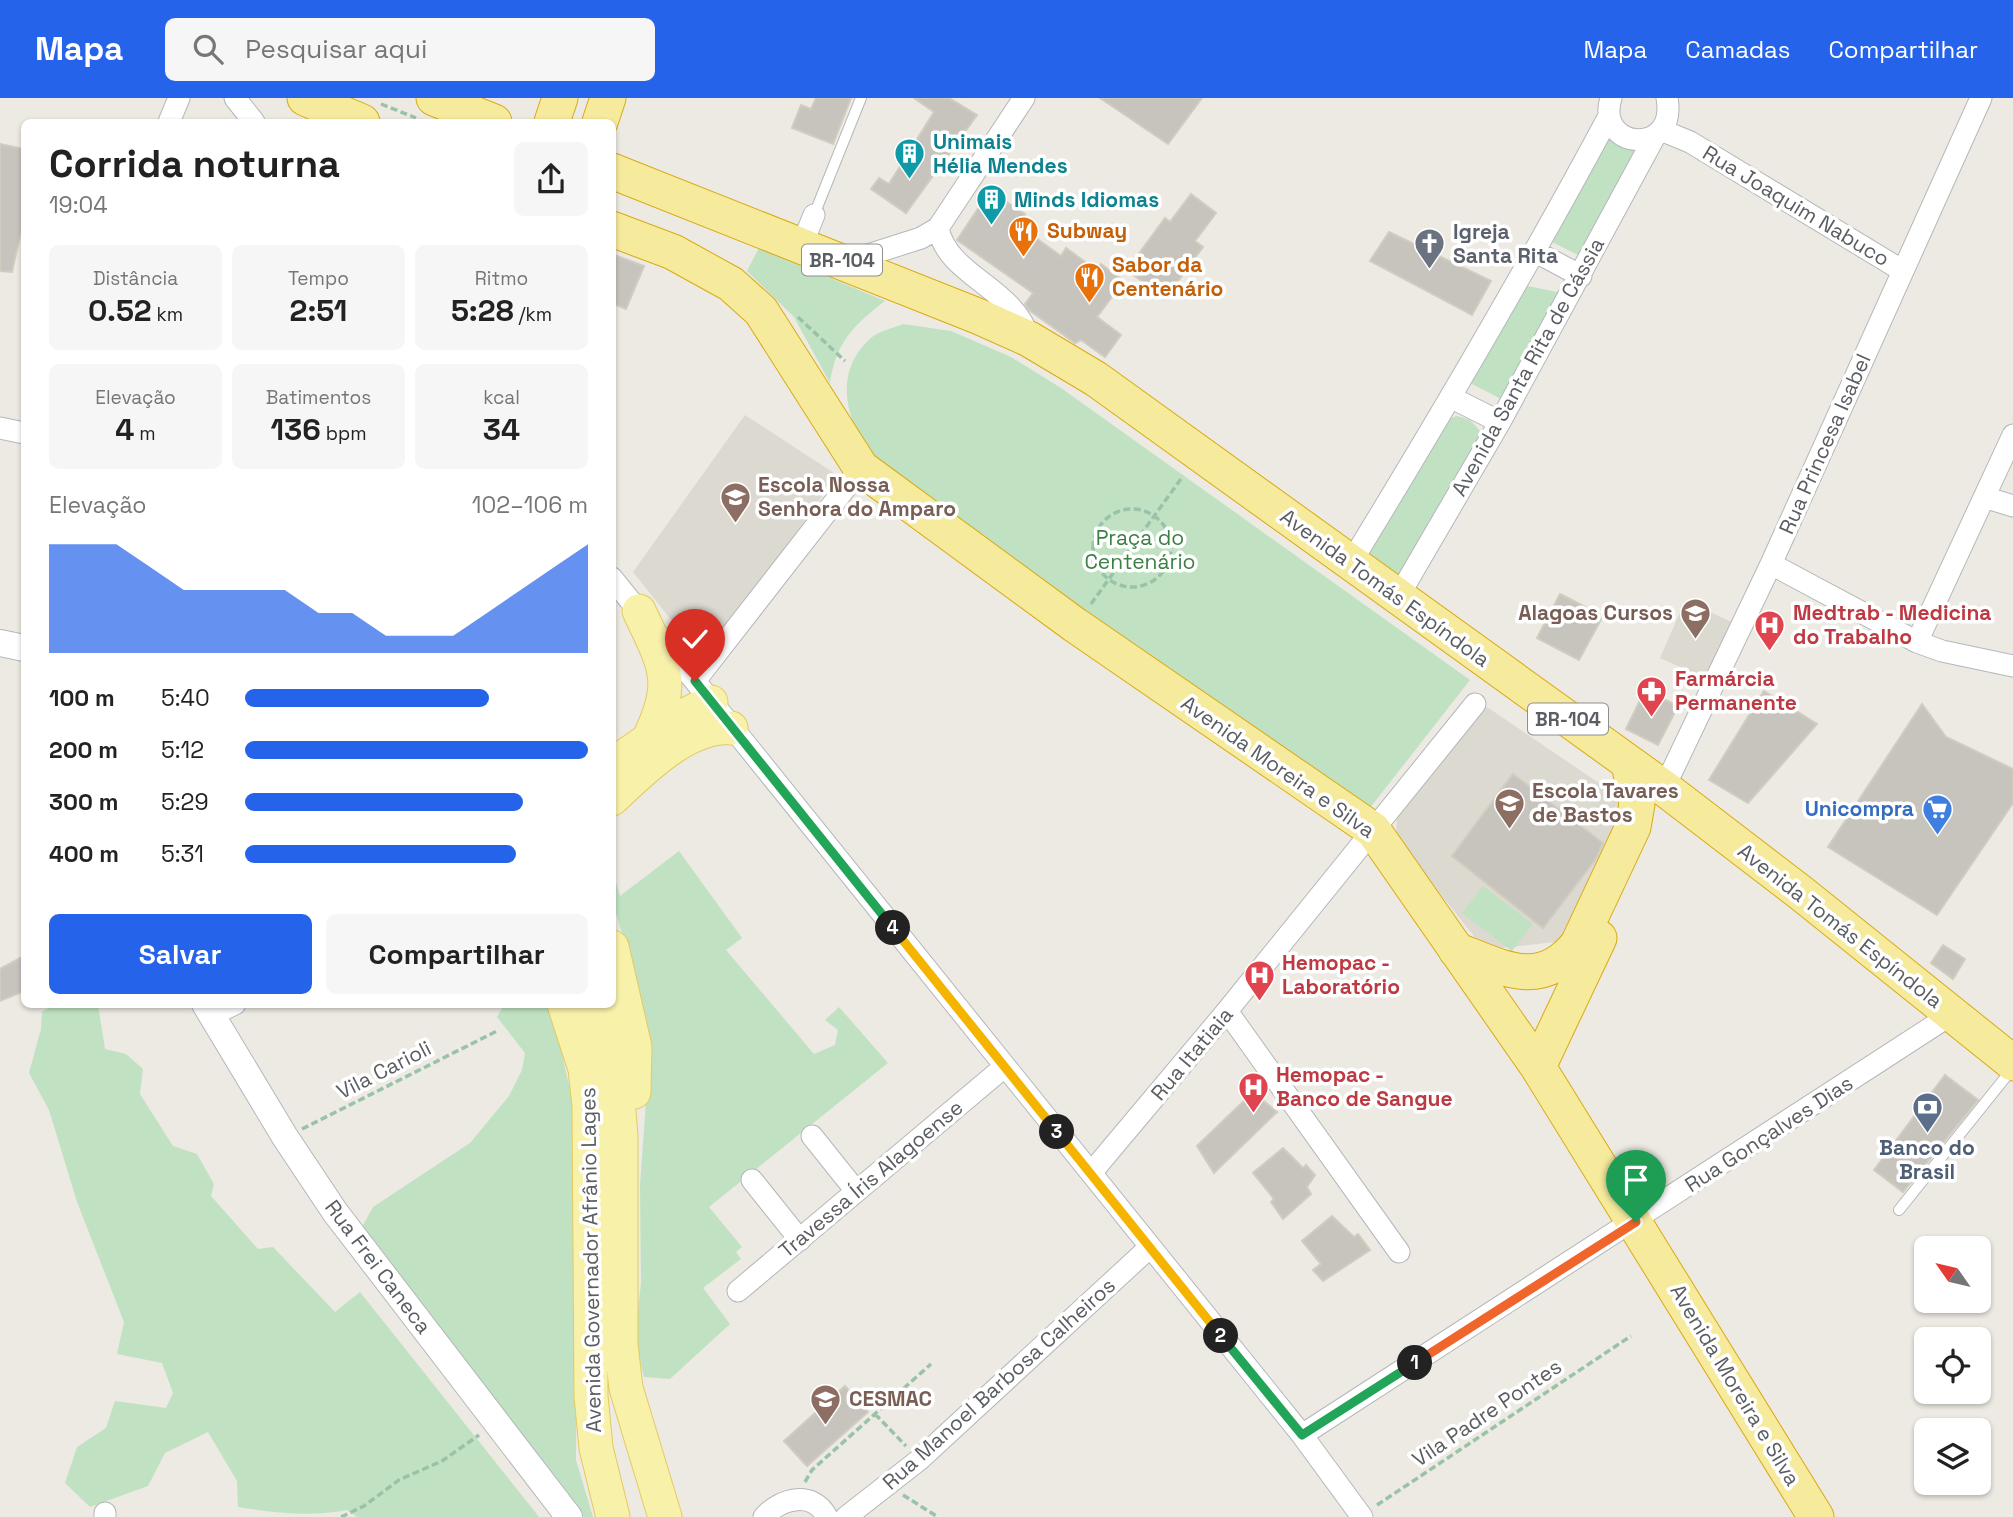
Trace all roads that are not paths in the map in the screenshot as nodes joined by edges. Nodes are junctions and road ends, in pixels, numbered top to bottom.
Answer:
1 (166, 98) edge
2 (179, 98) edge
3 (235, 98) edge
4 (305, 98) edge
5 (434, 98) edge
6 (861, 98) edge
7 (1024, 98) edge
8 (1981, 98) edge
9 (1606, 105) edge
10 (370, 113) edge
11 (1665, 113) edge
12 (168, 119) edge
13 (169, 119) edge
14 (252, 119) edge
15 (486, 119) edge
16 (616, 173) edge
17 (938, 228) junction
18 (808, 231) junction
19 (625, 239) edge
20 (1536, 252) junction
21 (846, 262) junction
22 (1903, 271) junction
23 (1581, 276) junction
24 (1029, 339) junction
25 (1452, 398) junction
26 (1500, 422) junction
27 (0, 428) edge
28 (21, 432) edge
29 (2013, 435) edge
30 (861, 468) junction
31 (1984, 497) junction
32 (2013, 506) edge
33 (1350, 564) junction
34 (1772, 564) junction
35 (616, 583) edge
36 (1398, 597) junction
37 (639, 611) junction
38 (1917, 642) junction
39 (0, 643) edge
40 (21, 647) edge
41 (2013, 666) edge
42 (703, 691) junction
43 (1475, 704) dead end
44 (731, 728) junction
45 (648, 740) junction
46 (616, 762) edge
47 (1629, 763) junction
48 (1664, 788) junction
49 (616, 796) edge
50 (1691, 810) junction
51 (1373, 830) junction
52 (1457, 950) junction
53 (616, 964) edge
54 (1526, 973) junction
55 (1565, 1005) junction
56 (565, 1008) edge
57 (599, 1008) edge
58 (207, 1010) edge
59 (1227, 1011) junction
60 (1952, 1014) junction
61 (2013, 1066) edge
62 (1538, 1067) junction
63 (1003, 1068) junction
64 (812, 1136) dead end
65 (1091, 1173) junction
66 (752, 1180) dead end
67 (622, 1187) junction
68 (856, 1191) junction
69 (1899, 1210) dead end
70 (1636, 1222) junction
71 (800, 1240) junction
72 (1149, 1248) junction
73 (1399, 1252) dead end
74 (738, 1291) dead end
75 (1302, 1435) junction
76 (668, 1515) edge
77 (569, 1517) edge
78 (613, 1517) edge
79 (764, 1517) edge
80 (827, 1517) edge
81 (846, 1517) edge
82 (1362, 1517) edge
83 (1816, 1517) edge

1 - 12 street
2 - 13 street
3 - 14 street
4 - 10 highway
5 - 15 highway
6 - 18 lane
7 - 17 street
8 - 22 street, Rua Princesa Isabel
9 - 11 street, Rua Joaquim Nabuco
9 - 20 street
11 - 22 street, Rua Joaquim Nabuco
11 - 23 street, Avenida Santa Rita de Cássia
16 - 18 highway, Avenida Tomás Espíndola / BR-104
17 - 21 street
17 - 24 street
18 - 21 highway, Avenida Tomás Espíndola / BR-104
19 - 30 highway, Avenida Moreira e Silva
20 - 23 street
20 - 25 street
21 - 24 highway, Avenida Tomás Espíndola / BR-104
22 - 34 street, Rua Princesa Isabel
23 - 26 street, Avenida Santa Rita de Cássia
24 - 33 highway, Avenida Tomás Espíndola / BR-104
25 - 26 street
25 - 33 street
26 - 36 street, Avenida Santa Rita de Cássia
27 - 28 street
29 - 31 street
30 - 42 street
30 - 51 highway, Avenida Moreira e Silva
31 - 32 street
31 - 38 street
33 - 36 highway, Avenida Tomás Espíndola / BR-104
34 - 38 street
34 - 48 street, Rua Princesa Isabel
35 - 37 street
36 - 47 highway, Avenida Tomás Espíndola / BR-104
37 - 42 street
37 - 45 main road
38 - 41 street
39 - 40 street
42 - 44 street
42 - 45 main road
43 - 51 street, Rua Itatiaia
44 - 49 main road
44 - 63 street
45 - 46 main road
47 - 48 highway, Avenida Tomás Espíndola / BR-104
47 - 54 highway
48 - 50 highway, Avenida Tomás Espíndola / BR-104
50 - 55 highway
50 - 60 highway, Avenida Tomás Espíndola / BR-104
51 - 52 highway, Avenida Moreira e Silva
51 - 59 street, Rua Itatiaia
52 - 54 highway
52 - 62 highway, Avenida Moreira e Silva
53 - 67 main road
54 - 55 highway
55 - 62 highway
56 - 78 main road, Avenida Governador Afrânio Lages
57 - 67 main road, Avenida Governador Afrânio Lages
58 - 77 street, Rua Frei Caneca
59 - 65 street, Rua Itatiaia
59 - 73 street
60 - 61 highway, Avenida Tomás Espíndola / BR-104
60 - 70 street, Rua Gonçalves Dias
61 - 69 lane
62 - 70 highway, Avenida Moreira e Silva
63 - 65 street
63 - 68 street, Travessa Íris Alagoense
64 - 68 street
65 - 72 street
66 - 71 street
67 - 76 main road, Avenida Governador Afrânio Lages
68 - 71 street, Travessa Íris Alagoense
70 - 75 street, Rua Gonçalves Dias
70 - 83 highway, Avenida Moreira e Silva
71 - 74 street, Travessa Íris Alagoense
72 - 75 street
72 - 81 street, Rua Manoel Barbosa Calheiros
75 - 82 street
79 - 80 street

